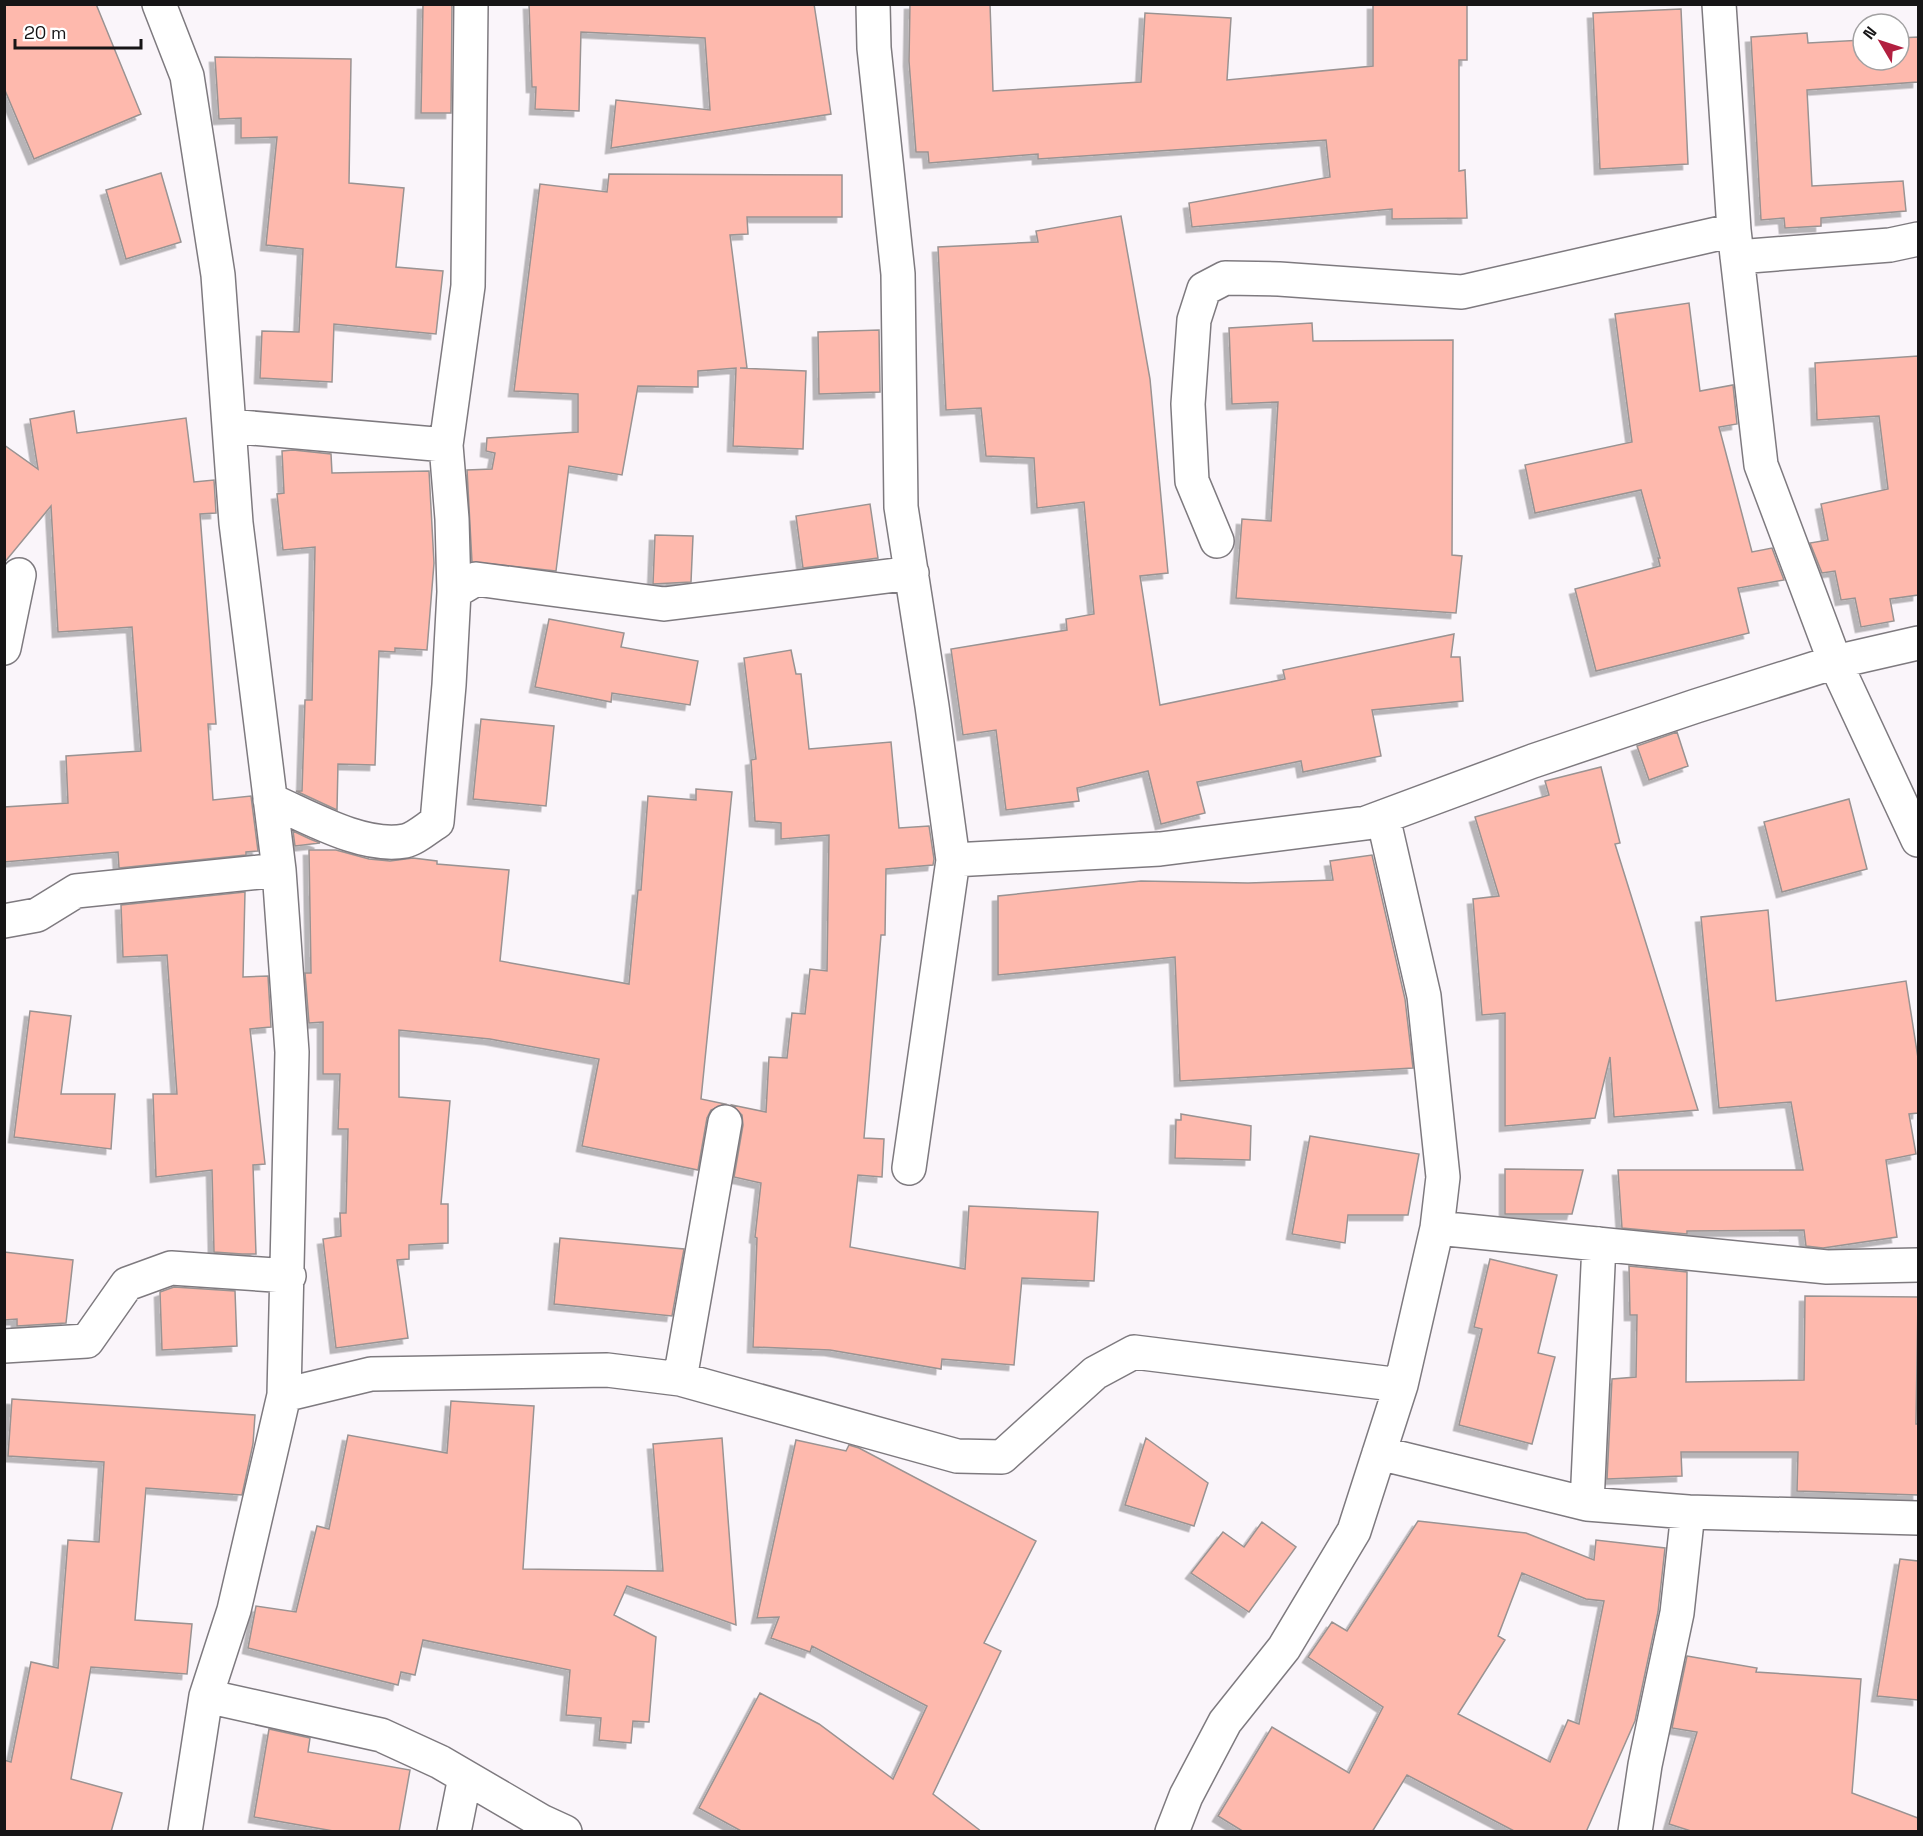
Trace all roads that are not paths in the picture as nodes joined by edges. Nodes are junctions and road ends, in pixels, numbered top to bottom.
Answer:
1 (159, 4) edge
2 (471, 4) edge
3 (873, 4) edge
4 (1719, 4) edge
5 (1918, 238) edge
6 (1736, 244) junction
7 (229, 426) junction
8 (446, 446) junction
9 (1217, 541) dead end
10 (912, 573) junction
11 (19, 575) dead end
12 (454, 592) junction
13 (1918, 643) edge
14 (4, 648) edge
15 (1835, 662) junction
16 (270, 800) junction
17 (1383, 817) junction
18 (1918, 840) edge
19 (953, 860) junction
20 (279, 870) junction
21 (4, 921) edge
22 (725, 1122) dead end
23 (909, 1167) dead end
24 (1437, 1228) junction
25 (1599, 1244) junction
26 (1918, 1265) edge
27 (289, 1276) junction
28 (4, 1346) edge
29 (680, 1379) junction
30 (1401, 1385) junction
31 (284, 1395) junction
32 (1379, 1453) junction
33 (1587, 1504) junction
34 (1688, 1512) junction
35 (1918, 1518) edge
36 (206, 1696) junction
37 (465, 1777) junction
38 (185, 1832) edge
39 (454, 1832) edge
40 (565, 1832) edge
41 (1172, 1832) edge
42 (1635, 1832) edge

1 - 7 street
2 - 8 street
3 - 10 street
4 - 6 street
5 - 6 street
6 - 9 street
6 - 15 street
7 - 8 street
7 - 16 street
8 - 12 street
10 - 12 street
10 - 19 street
11 - 14 street
12 - 16 street
13 - 15 street
15 - 17 street
15 - 18 street
16 - 20 street
17 - 19 street
17 - 24 street
19 - 23 street
20 - 21 street
20 - 27 street
22 - 29 street
24 - 25 street
24 - 30 street
25 - 26 street
25 - 33 street
27 - 28 street
27 - 31 street
29 - 30 street
29 - 31 street
30 - 32 street
31 - 36 street
32 - 33 street
32 - 41 street
33 - 34 street
34 - 35 street
34 - 42 street
36 - 37 street
36 - 38 street
37 - 39 street
37 - 40 street

